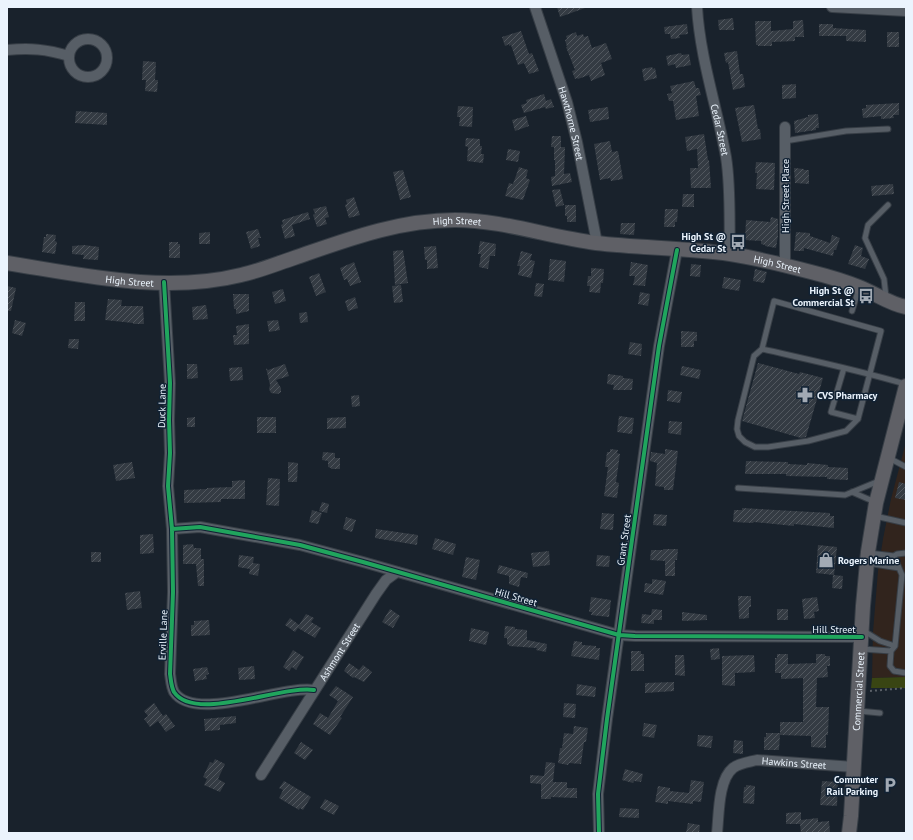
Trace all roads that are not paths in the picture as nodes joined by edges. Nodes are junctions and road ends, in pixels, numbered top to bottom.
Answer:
1 (535, 7) edge
2 (697, 7) edge
3 (832, 7) edge
4 (906, 11) edge
5 (7, 50) edge
6 (69, 56) dead end
7 (785, 127) dead end
8 (888, 129) dead end
9 (785, 141) junction
10 (888, 205) dead end
11 (597, 243) junction
12 (677, 250) junction
13 (730, 254) junction
14 (7, 263) edge
15 (785, 266) junction
16 (164, 282) junction
17 (859, 287) junction
18 (899, 307) edge
19 (852, 311) dead end
20 (762, 349) junction
21 (844, 368) junction
22 (870, 374) junction
23 (906, 385) edge
24 (858, 419) junction
25 (888, 457) junction
26 (906, 467) edge
27 (882, 480) junction
28 (738, 488) dead end
29 (852, 492) junction
30 (875, 509) junction
31 (906, 523) edge
32 (172, 529) junction
33 (906, 553) edge
34 (894, 556) junction
35 (867, 558) junction
36 (899, 568) junction
37 (397, 572) junction
38 (619, 635) junction
39 (862, 639) junction
40 (895, 646) junction
41 (891, 651) junction
42 (906, 673) edge
43 (314, 690) junction
44 (858, 711) junction
45 (880, 713) dead end
46 (854, 767) junction
47 (261, 775) dead end
48 (599, 833) edge
49 (717, 833) edge
50 (849, 833) edge

1 - 11 street, Hawthorne Street
2 - 13 street, Cedar Street
3 - 4 street
5 - 6 street
7 - 9 street, High Street Place
8 - 9 lane
9 - 15 street, High Street Place
10 - 18 lane
11 - 12 main road, High Street
11 - 16 main road, High Street
12 - 13 main road, High Street
12 - 38 street, Grant Street
13 - 15 main road, High Street
14 - 16 main road, High Street
15 - 17 main road, High Street
16 - 32 street, Duck Lane
17 - 18 main road, High Street
17 - 19 lane
20 - 21 lane
20 - 22 lane
20 - 24 lane
21 - 22 lane
21 - 24 lane
22 - 23 lane
22 - 24 lane
23 - 25 main road, Commercial Street
25 - 26 lane
25 - 27 main road, Commercial Street
27 - 29 lane
27 - 30 main road, Commercial Street
28 - 29 lane
29 - 30 lane
30 - 31 lane
30 - 35 main road, Commercial Street
32 - 37 street, Hill Street
32 - 43 street, Erville Lane
33 - 34 lane
34 - 35 lane
34 - 36 lane
35 - 36 lane
35 - 39 main road, Commercial Street
36 - 40 lane
37 - 38 street, Hill Street
37 - 43 street, Ashmont Street
38 - 39 street, Hill Street
38 - 48 street, Grant Street
39 - 40 lane
39 - 41 lane
39 - 44 main road, Commercial Street
40 - 41 lane
41 - 42 lane
43 - 47 street, Ashmont Street
44 - 45 lane
44 - 46 main road, Commercial Street
46 - 49 street, Hawkins Street
46 - 50 main road, Commercial Street

